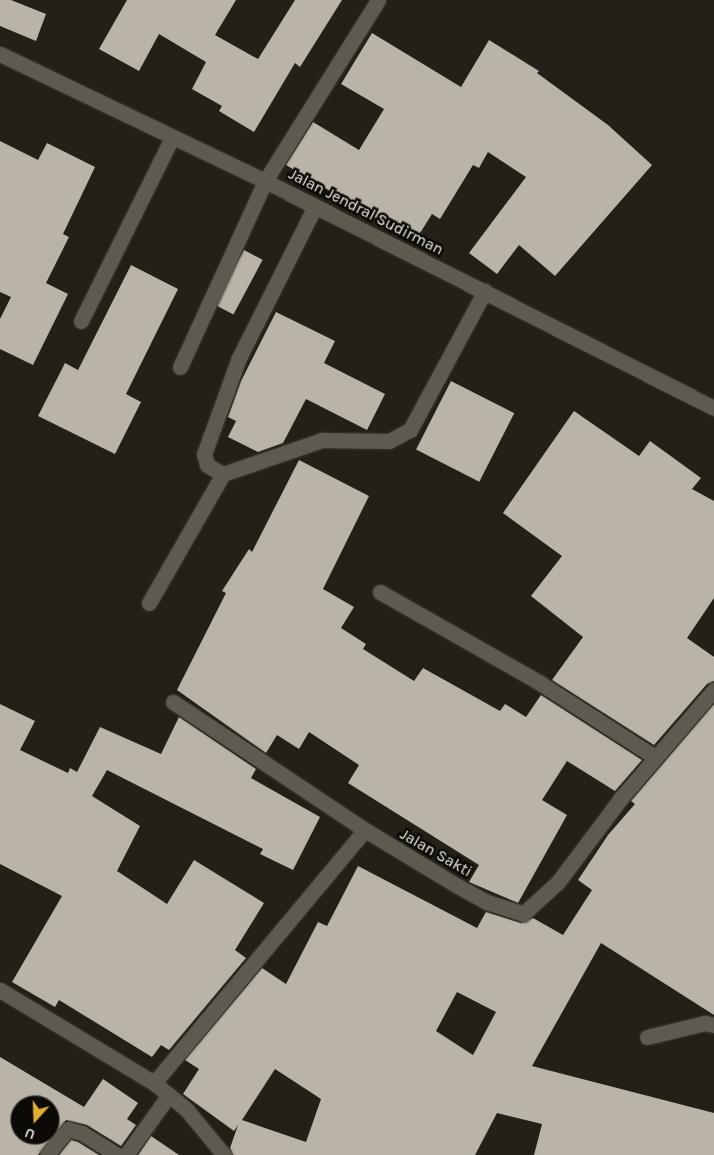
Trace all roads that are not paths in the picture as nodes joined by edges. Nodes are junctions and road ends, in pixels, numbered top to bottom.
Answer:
1 (378, 0) edge
2 (0, 54) edge
3 (172, 138) junction
4 (266, 181) junction
5 (315, 206) junction
6 (486, 291) junction
7 (81, 321) dead end
8 (180, 367) dead end
9 (714, 408) edge
10 (223, 474) junction
11 (380, 592) dead end
12 (149, 604) dead end
13 (714, 690) edge
14 (173, 702) dead end
15 (655, 757) junction
16 (365, 830) junction
17 (0, 990) edge
18 (714, 1025) edge
19 (647, 1037) dead end
20 (154, 1083) junction
21 (170, 1095) junction
22 (47, 1155) edge
23 (117, 1155) edge
24 (126, 1155) edge
25 (224, 1155) edge

1 - 4 street
2 - 3 street, Jalan Jendral Sudirman
3 - 4 street, Jalan Jendral Sudirman
3 - 7 street
4 - 5 street, Jalan Jendral Sudirman
4 - 8 street
5 - 6 street, Jalan Jendral Sudirman
5 - 10 street
6 - 9 street, Jalan Jendral Sudirman
6 - 10 street
10 - 12 street
11 - 15 street
13 - 15 street, Jalan Sakti
14 - 16 street
15 - 16 street, Jalan Sakti
16 - 20 street
17 - 20 street
18 - 19 street
20 - 21 street
21 - 24 street
21 - 25 street
22 - 23 street

